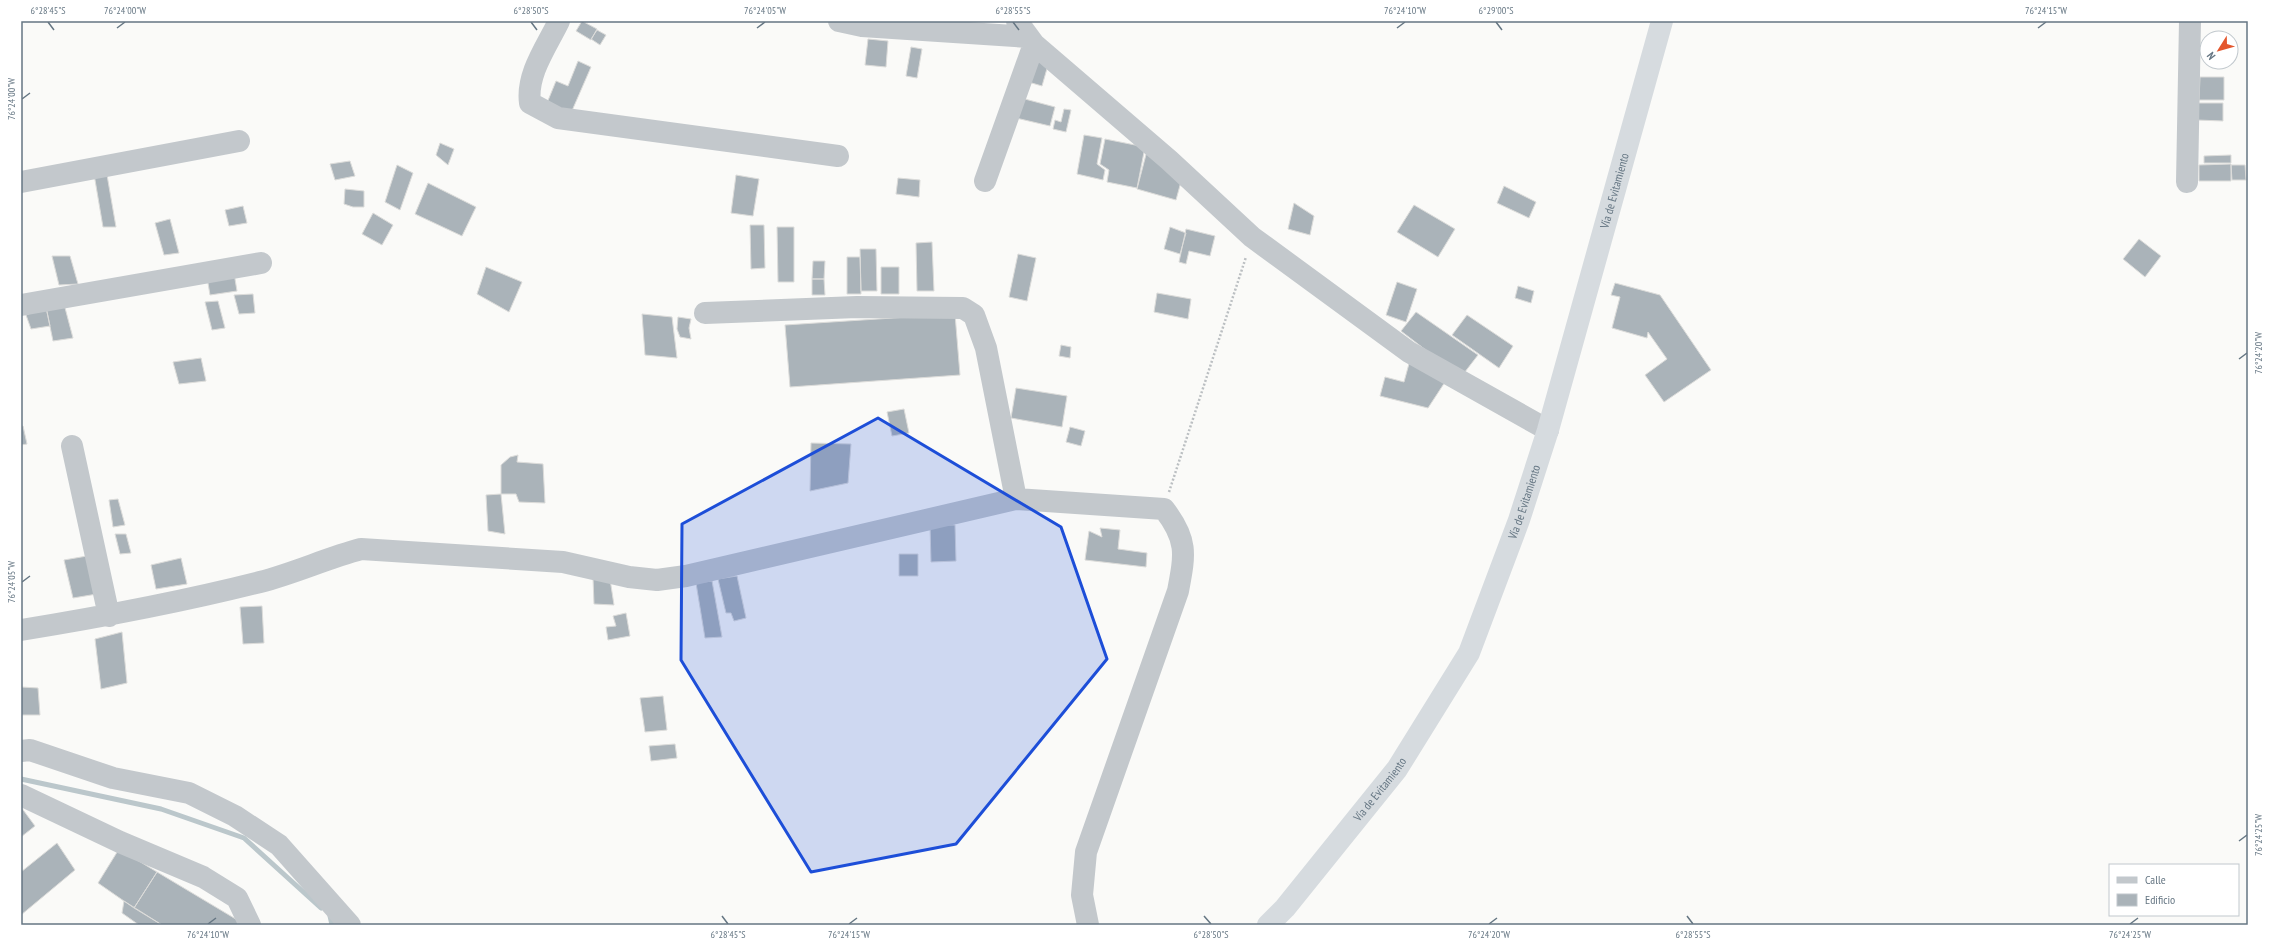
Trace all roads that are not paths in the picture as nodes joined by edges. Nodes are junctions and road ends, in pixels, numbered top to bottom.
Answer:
1 (560, 21) edge
2 (840, 21) edge
3 (1662, 21) edge
4 (2190, 21) edge
5 (1026, 34) edge
6 (239, 141) dead end
7 (838, 156) dead end
8 (985, 181) dead end
9 (21, 182) edge
10 (2187, 182) dead end
11 (261, 263) dead end
12 (21, 305) edge
13 (705, 313) dead end
14 (1548, 430) junction
15 (72, 446) dead end
16 (1016, 499) junction
17 (109, 616) junction
18 (21, 630) edge
19 (21, 751) edge
20 (21, 795) edge
21 (250, 925) edge
22 (350, 925) edge
23 (1088, 925) edge
24 (1268, 925) edge

1 - 7 street
2 - 5 street
3 - 14 highway, Vía de Evitamiento
4 - 10 street
5 - 8 street
5 - 14 street
6 - 9 street
11 - 12 street
13 - 16 street
14 - 24 highway, Vía de Evitamiento
15 - 17 street
16 - 17 street
16 - 23 street
17 - 18 street
19 - 22 street
20 - 21 street

